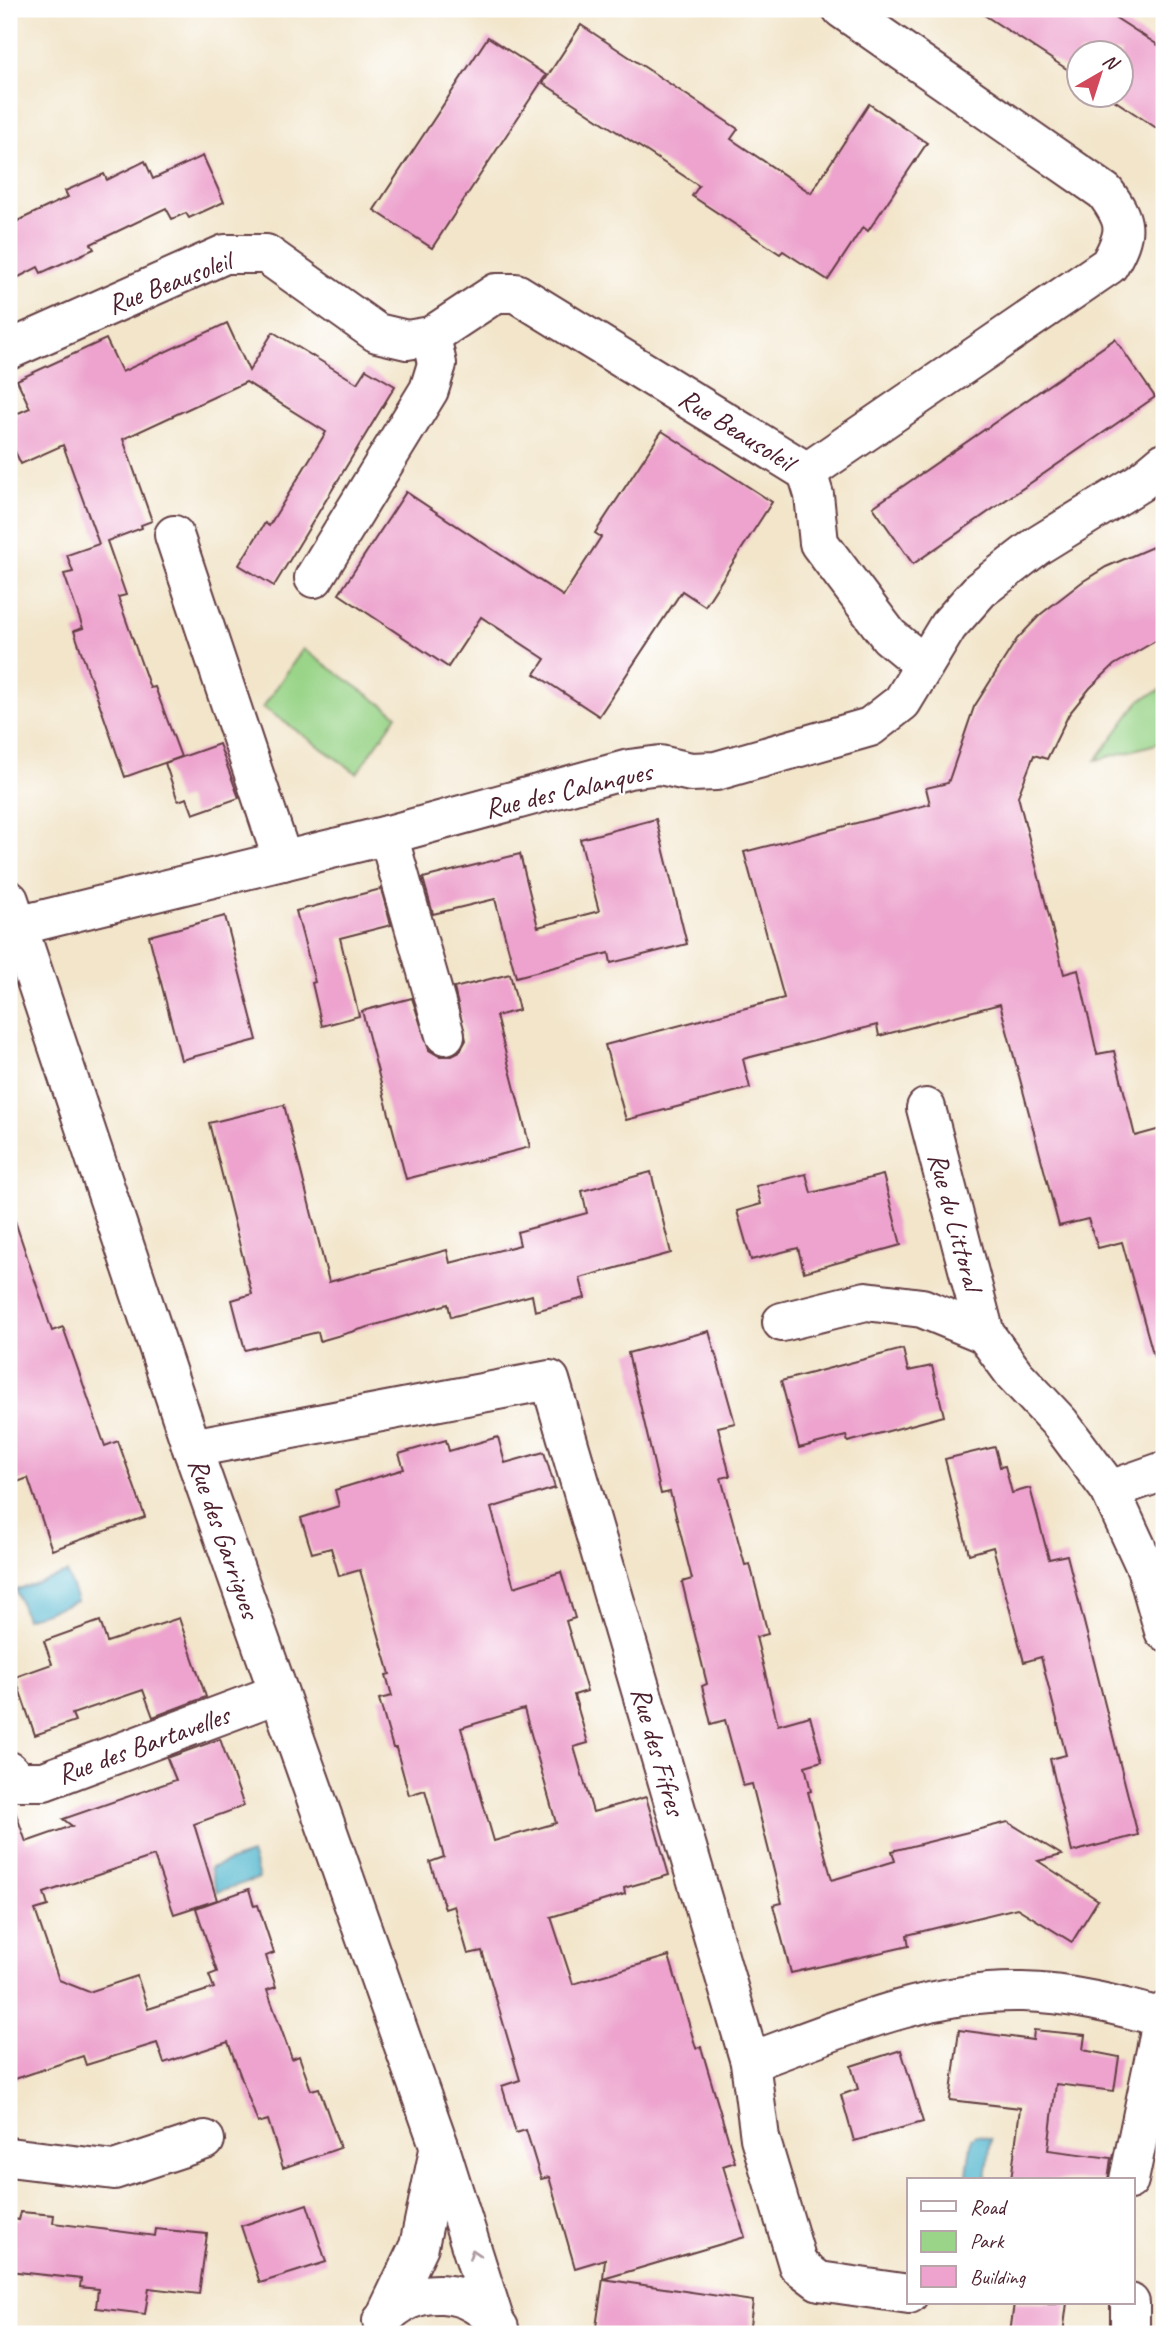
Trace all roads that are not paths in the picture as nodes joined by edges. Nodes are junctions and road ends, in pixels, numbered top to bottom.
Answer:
1 (860, 14) edge
2 (431, 336) junction
3 (9, 349) edge
4 (1164, 462) edge
5 (807, 472) junction
6 (174, 535) dead end
7 (314, 578) dead end
8 (924, 665) junction
9 (388, 835) junction
10 (283, 861) junction
11 (12, 918) edge
12 (445, 1035) dead end
13 (926, 1108) dead end
14 (782, 1322) dead end
15 (985, 1334) junction
16 (192, 1448) junction
17 (1164, 1471) edge
18 (1110, 1490) junction
19 (1164, 1631) edge
20 (279, 1693) junction
21 (9, 1771) edge
22 (1164, 2015) edge
23 (750, 2062) junction
24 (205, 2140) dead end
25 (440, 2148) junction
26 (9, 2157) edge
27 (1129, 2178) edge
28 (907, 2294) edge
29 (1130, 2304) edge
30 (499, 2327) edge
31 (376, 2329) edge
32 (1130, 2334) edge

1 - 5 street, Rue Beausoleil
2 - 3 street, Rue Beausoleil
2 - 5 street, Rue Beausoleil
2 - 7 street
4 - 8 street, Rue des Calanques
5 - 8 street
6 - 10 street
8 - 9 street, Rue des Calanques
9 - 10 street, Rue des Calanques
9 - 12 street
10 - 11 street, Rue des Calanques
11 - 16 street, Rue des Garrigues
13 - 15 street, Rue du Littoral
14 - 15 street, Rue du Littoral
15 - 18 street, Rue du Littoral
16 - 20 street, Rue des Garrigues
16 - 23 street, Rue des Fifres
17 - 18 street
18 - 19 street, Rue du Littoral
20 - 21 street, Rue des Bartavelles
20 - 25 street, Rue des Garrigues
22 - 23 street
22 - 27 street
23 - 28 street
24 - 26 street
30 -> 25 street, Rue des Garrigues
25 - 31 street
29 - 32 street
30 - 31 street

